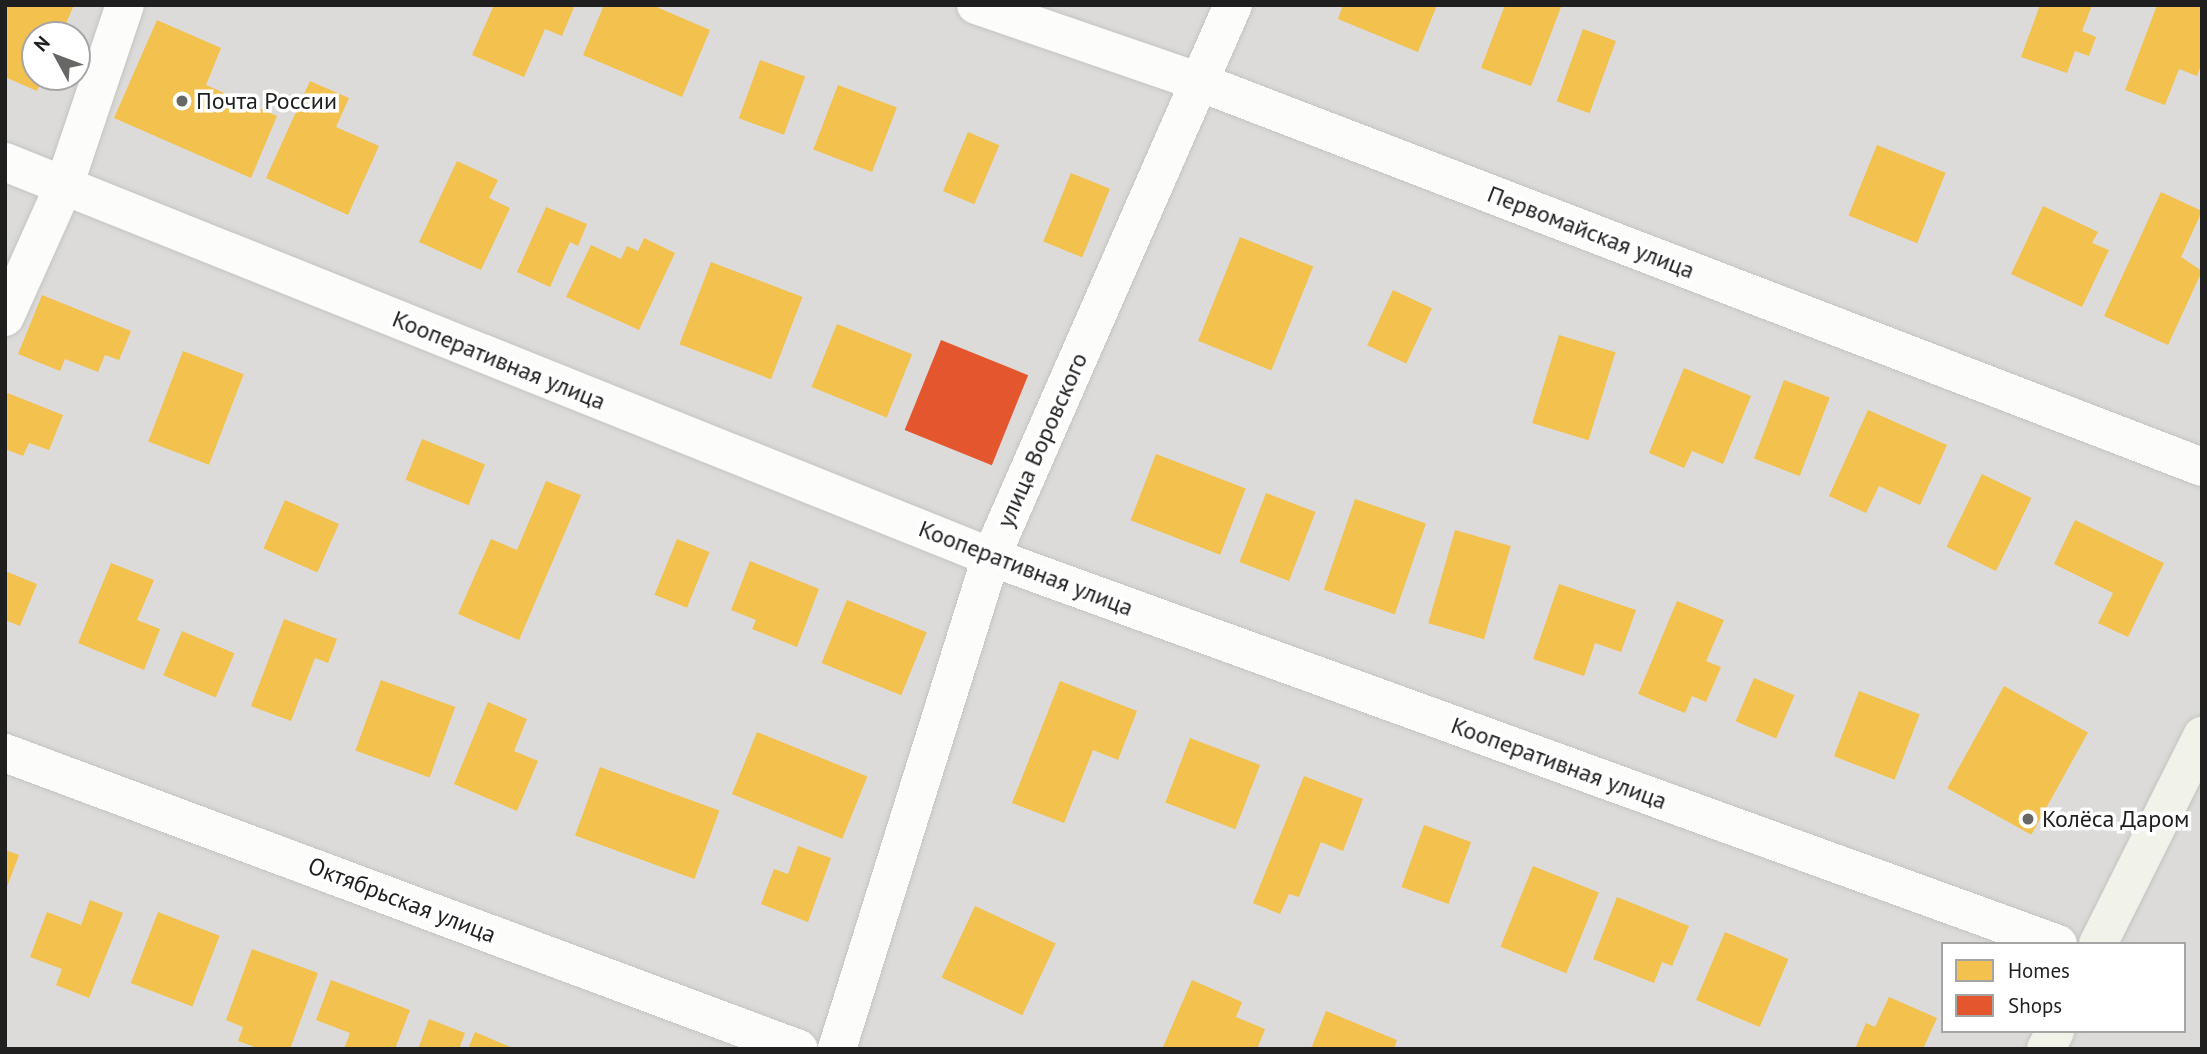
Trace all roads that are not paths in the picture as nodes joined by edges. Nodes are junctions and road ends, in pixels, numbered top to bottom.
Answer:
1 (125, 5) edge
2 (976, 5) edge
3 (1233, 5) edge
4 (1199, 82) junction
5 (5, 162) edge
6 (64, 186) junction
7 (5, 317) edge
8 (2202, 467) edge
9 (991, 557) junction
10 (2202, 736) edge
11 (5, 753) edge
12 (2052, 942) edge
13 (2099, 942) edge
14 (2053, 1033) edge
15 (799, 1049) edge
16 (837, 1049) edge
17 (2046, 1049) edge

1 - 6 street
2 - 4 street, Первомайская улица
3 - 4 street, улица Воровского
4 - 8 street, Первомайская улица
4 - 9 street, улица Воровского
5 - 6 street, Кооперативная улица
6 - 7 street
6 - 9 street, Кооперативная улица
9 - 12 street, Кооперативная улица
9 - 16 street, улица Воровского
10 - 13 main road
11 - 15 street, Октябрьская улица
14 - 17 main road

